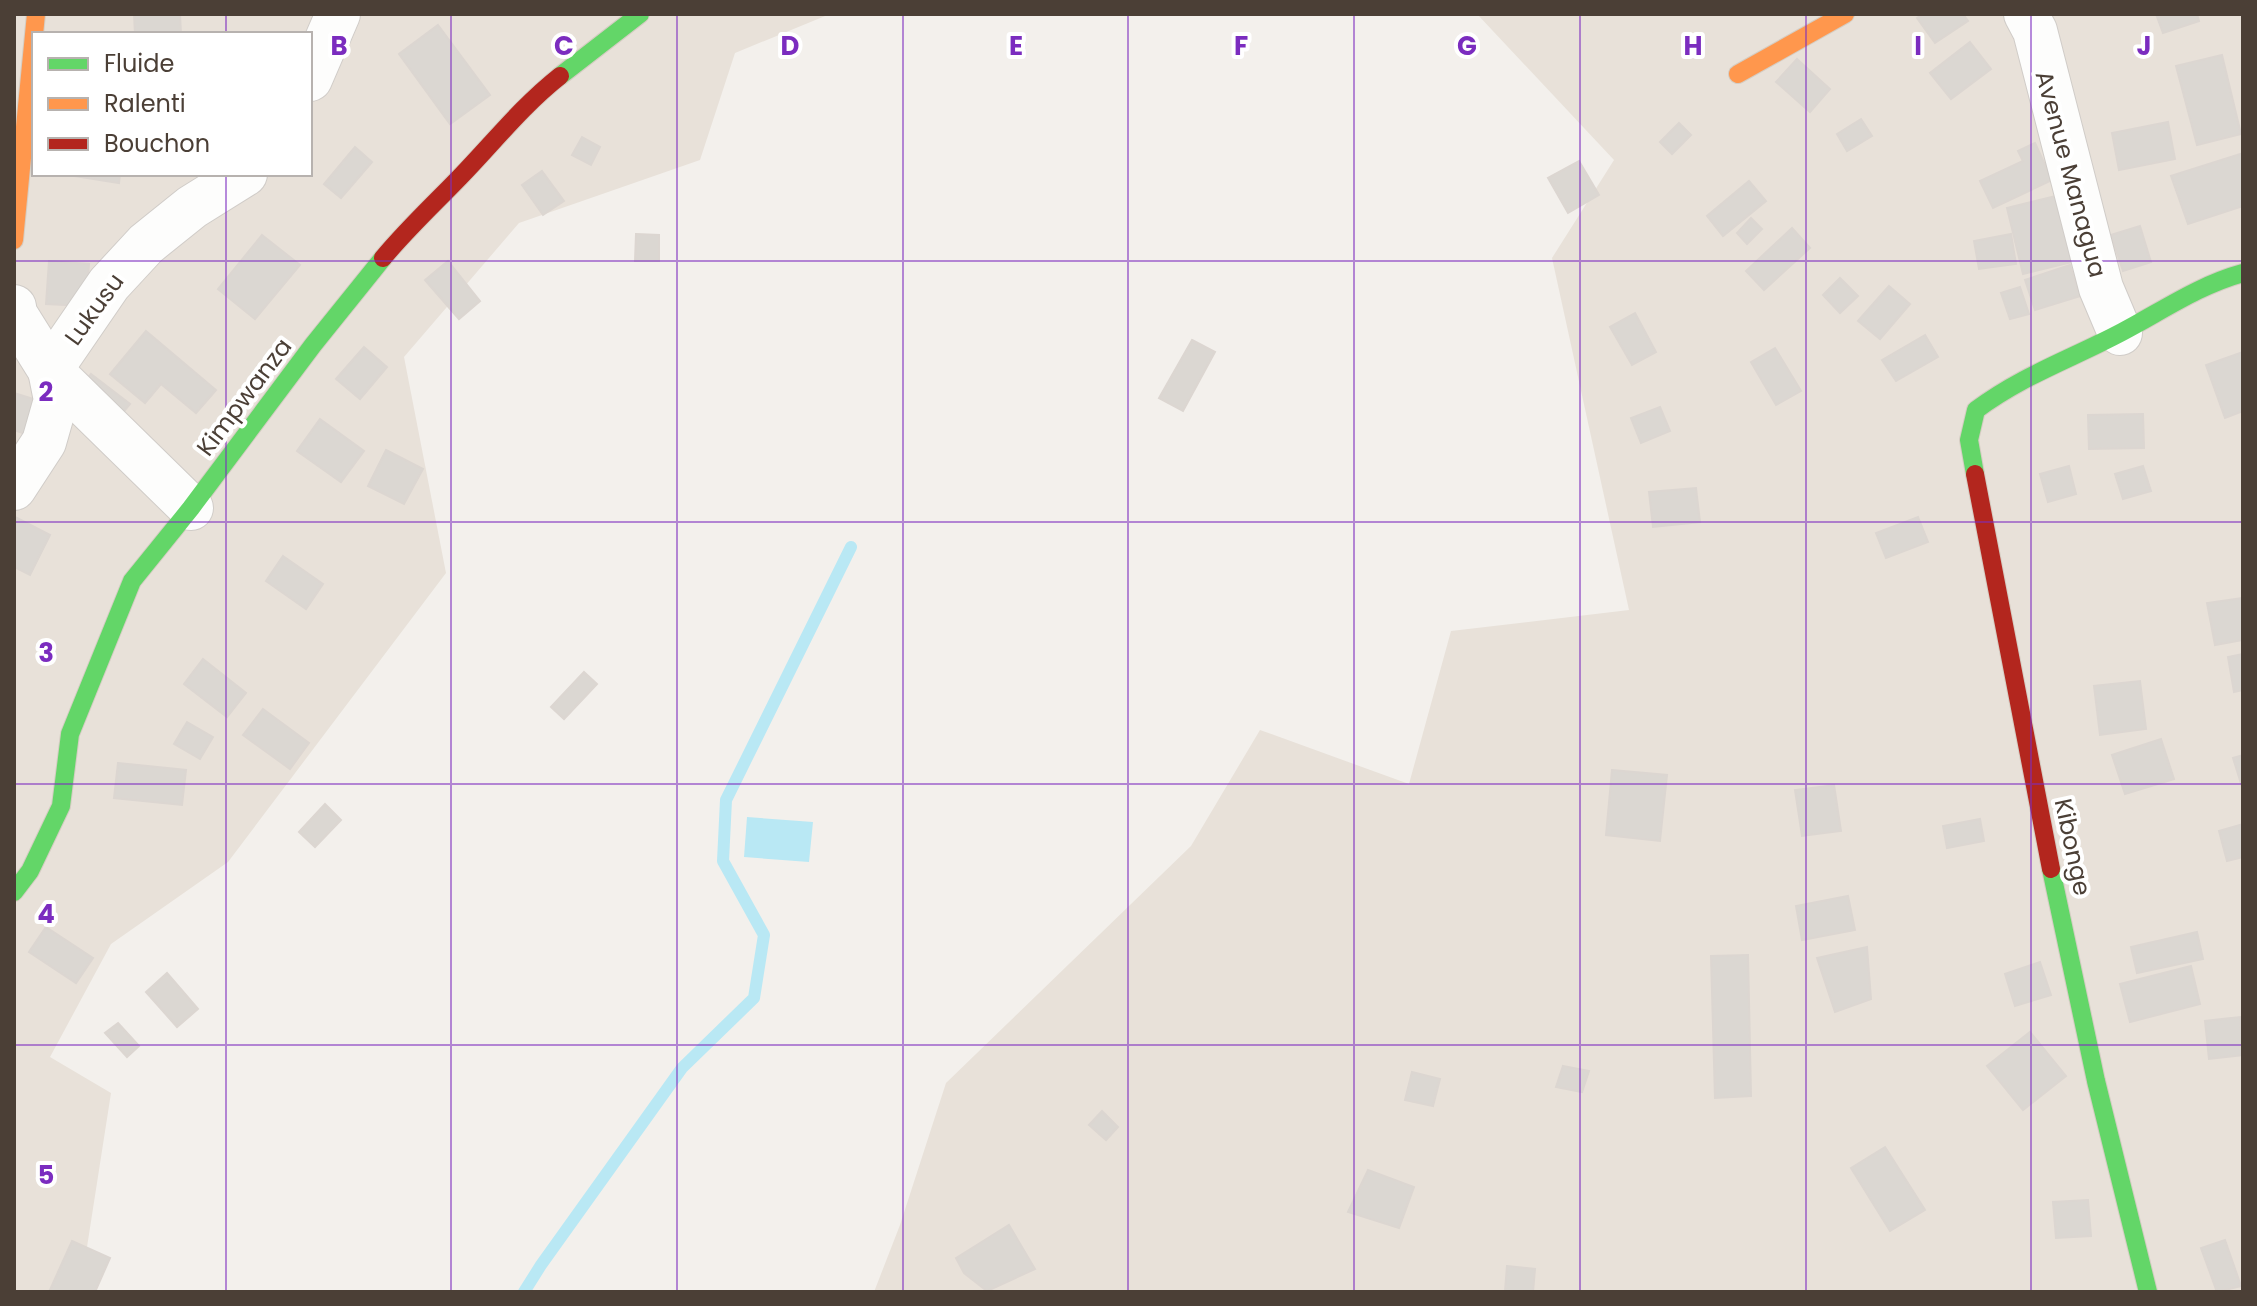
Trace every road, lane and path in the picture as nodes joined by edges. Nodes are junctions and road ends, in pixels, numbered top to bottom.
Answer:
1 (338, 14) edge
2 (640, 14) edge
3 (1845, 14) edge
4 (2026, 14) edge
5 (32, 55) edge
6 (312, 74) edge
7 (1738, 74) dead end
8 (242, 176) edge
9 (14, 240) edge
10 (2243, 273) edge
11 (14, 307) edge
12 (2120, 333) junction
13 (50, 370) junction
14 (14, 488) edge
15 (191, 508) junction
16 (14, 892) edge
17 (2148, 1292) edge

1 - 6 street
2 - 15 street, Kimpwanza
3 - 7 street
4 - 12 street, Avenue Managua
5 - 9 street
8 - 13 street, Lukusu
10 - 12 street
11 - 13 street
12 - 17 street, Kibonge
13 - 14 street, Lukusu
13 - 15 street
15 - 16 street, Kimpwanza

